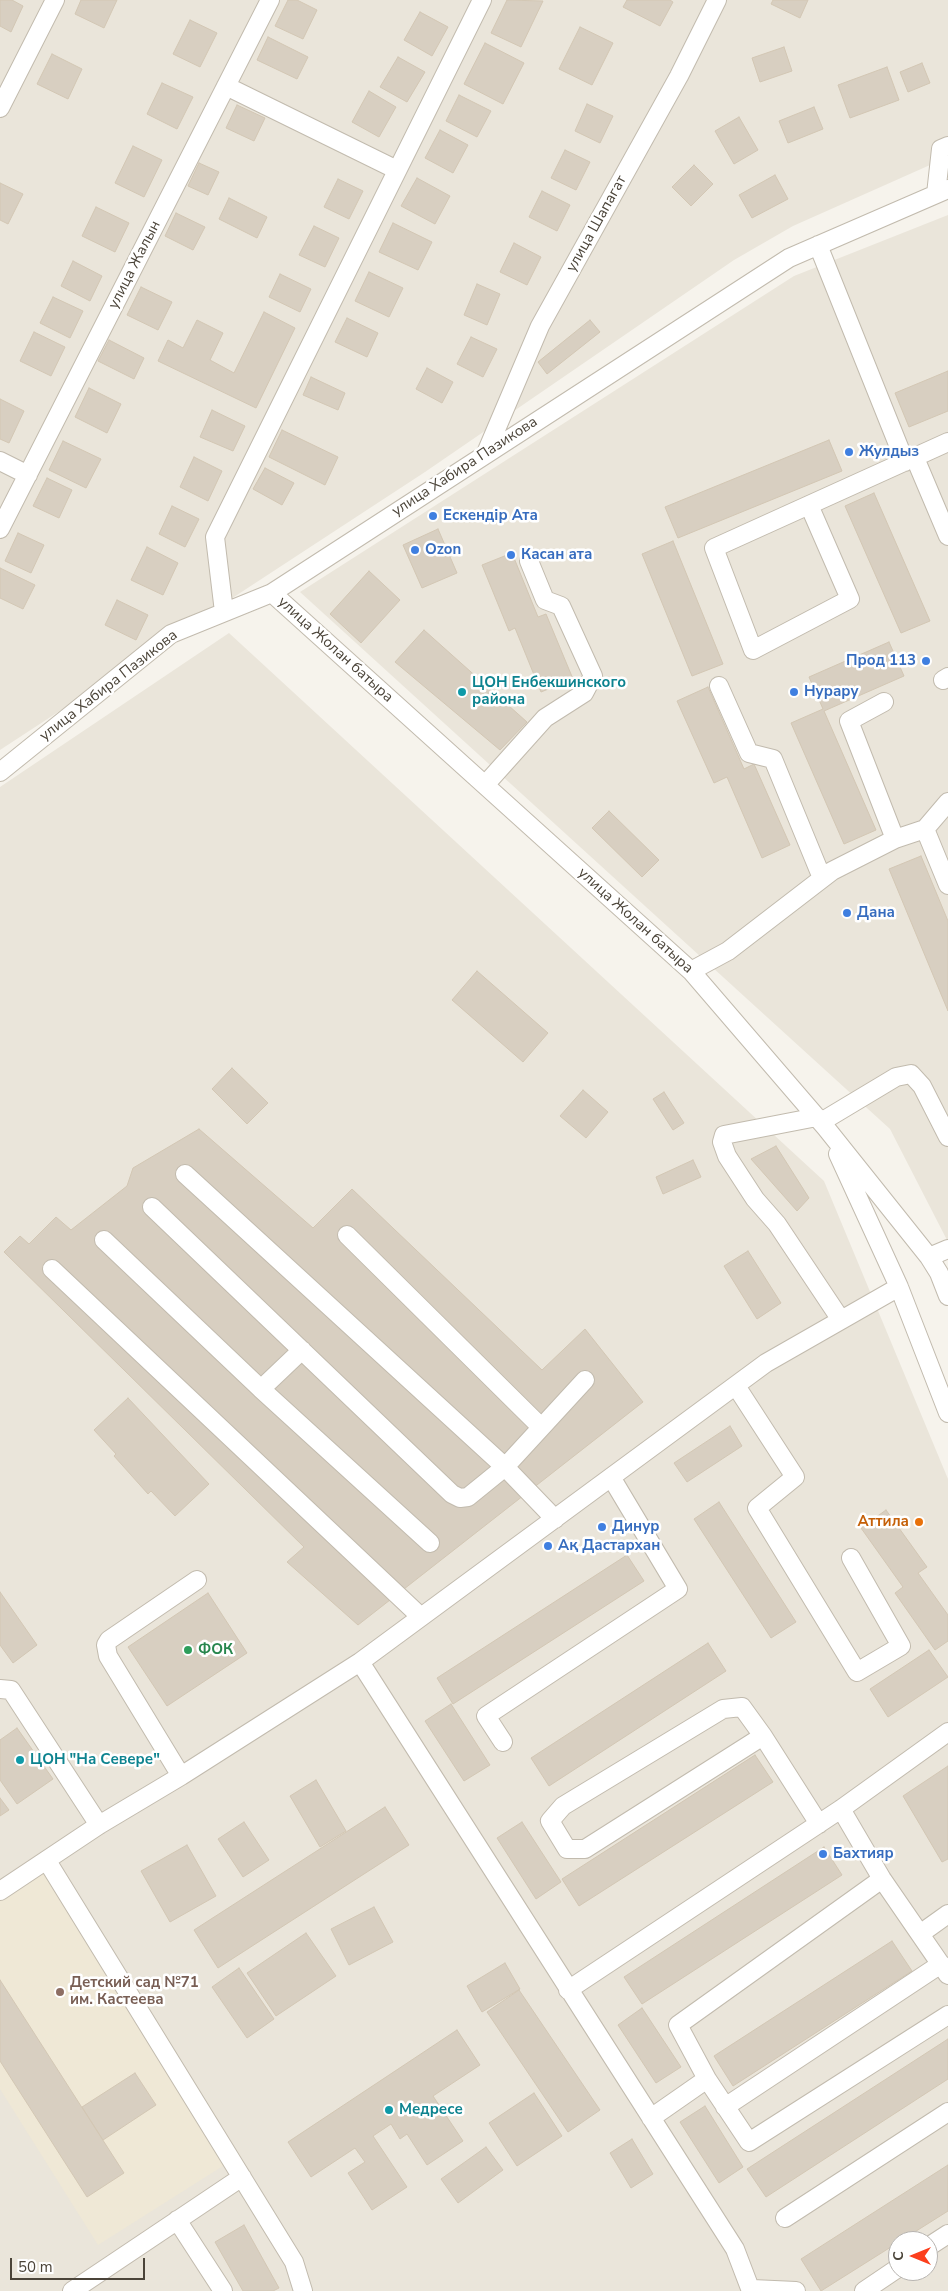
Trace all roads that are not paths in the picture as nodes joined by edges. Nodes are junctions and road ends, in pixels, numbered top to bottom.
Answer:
1 (55, 0) edge
2 (270, 0) edge
3 (482, 0) edge
4 (718, 0) edge
5 (226, 86) junction
6 (0, 108) edge
7 (948, 146) edge
8 (397, 170) junction
9 (942, 192) edge
10 (818, 245) junction
11 (948, 442) edge
12 (486, 454) junction
13 (910, 460) junction
14 (0, 461) edge
15 (28, 475) junction
16 (809, 505) junction
17 (0, 529) edge
18 (948, 536) edge
19 (529, 561) dead end
20 (272, 593) junction
21 (224, 612) junction
22 (720, 686) dead end
23 (884, 702) dead end
24 (0, 772) edge
25 (485, 785) junction
26 (948, 802) edge
27 (925, 829) junction
28 (896, 839) junction
29 (822, 878) junction
30 (948, 885) edge
31 (691, 971) junction
32 (821, 1122) junction
33 (948, 1137) edge
34 (185, 1174) dead end
35 (152, 1207) dead end
36 (347, 1235) dead end
37 (104, 1240) dead end
38 (948, 1249) edge
39 (929, 1258) junction
40 (52, 1269) dead end
41 (899, 1287) junction
42 (948, 1296) edge
43 (841, 1320) junction
44 (302, 1350) junction
45 (585, 1380) dead end
46 (736, 1386) junction
47 (261, 1389) junction
48 (948, 1413) edge
49 (542, 1427) junction
50 (505, 1467) junction
51 (611, 1477) junction
52 (555, 1519) junction
53 (430, 1543) dead end
54 (851, 1558) dead end
55 (197, 1580) dead end
56 (421, 1617) junction
57 (360, 1662) junction
58 (0, 1689) edge
59 (948, 1732) edge
60 (763, 1736) junction
61 (503, 1742) dead end
62 (181, 1776) junction
63 (841, 1809) junction
64 (819, 1824) junction
65 (99, 1825) junction
66 (47, 1861) junction
67 (882, 1879) junction
68 (0, 1891) edge
69 (948, 1914) edge
70 (920, 1934) junction
71 (944, 1970) edge
72 (568, 1990) junction
73 (948, 2015) edge
74 (707, 2079) junction
75 (726, 2106) junction
76 (948, 2112) edge
77 (651, 2118) junction
78 (242, 2177) junction
79 (785, 2218) dead end
80 (177, 2220) junction
81 (888, 2275) edge
82 (752, 2290) edge
83 (72, 2291) edge
84 (223, 2291) edge
85 (304, 2291) edge
86 (796, 2291) edge
87 (864, 2291) edge

1 - 6 street
2 - 5 street, улица Жалын
3 - 8 street
4 - 12 street, улица Шапагат
5 - 8 street
5 - 15 street, улица Жалын
7 - 9 street
8 - 21 street
9 - 10 street, улица Хабира Пазикова
10 - 12 street, улица Хабира Пазикова
10 - 13 street
11 - 13 street
12 - 20 street, улица Хабира Пазикова
13 - 16 street
13 - 18 street
14 - 15 street
15 - 17 street, улица Жалын
16 - 16 street
19 - 25 street
20 - 21 street, улица Хабира Пазикова
20 - 25 street, улица Жолан батыра
21 - 24 street, улица Хабира Пазикова
22 - 29 street
23 - 28 street
25 - 31 street, улица Жолан батыра
26 - 27 street
27 - 28 street
27 - 30 street
28 - 29 street
29 - 31 street
31 - 32 street, улица Жолан батыра
32 - 33 street
32 - 39 street, улица Жолан батыра
32 - 41 street
32 - 43 street
34 - 50 street
35 - 44 street
36 - 49 street
37 - 47 street
38 - 39 street
39 - 42 street, улица Жолан батыра
40 - 56 street
41 - 43 street
41 - 48 street
43 - 46 street
44 - 47 street
44 - 50 street
45 - 49 street
46 - 51 street
46 - 54 street
47 - 53 street
49 - 50 street
50 - 52 street
51 - 52 street
51 - 61 street
52 - 56 street
55 - 62 street
56 - 57 street
57 - 62 street
57 - 72 street
58 - 65 street
59 - 63 street
60 - 60 street
60 - 64 street
62 - 65 street
63 - 64 street
63 - 67 street
64 - 72 street
65 - 66 street
66 - 68 street
66 - 78 street
67 - 70 street
67 - 74 street
69 - 70 street
70 - 71 street
71 - 75 street
72 - 77 street
73 - 75 street
74 - 75 street
74 - 77 street
76 - 79 street
77 - 82 street
78 - 80 street
78 - 85 street
80 - 83 street
80 - 84 street
81 - 87 street
82 - 86 street

